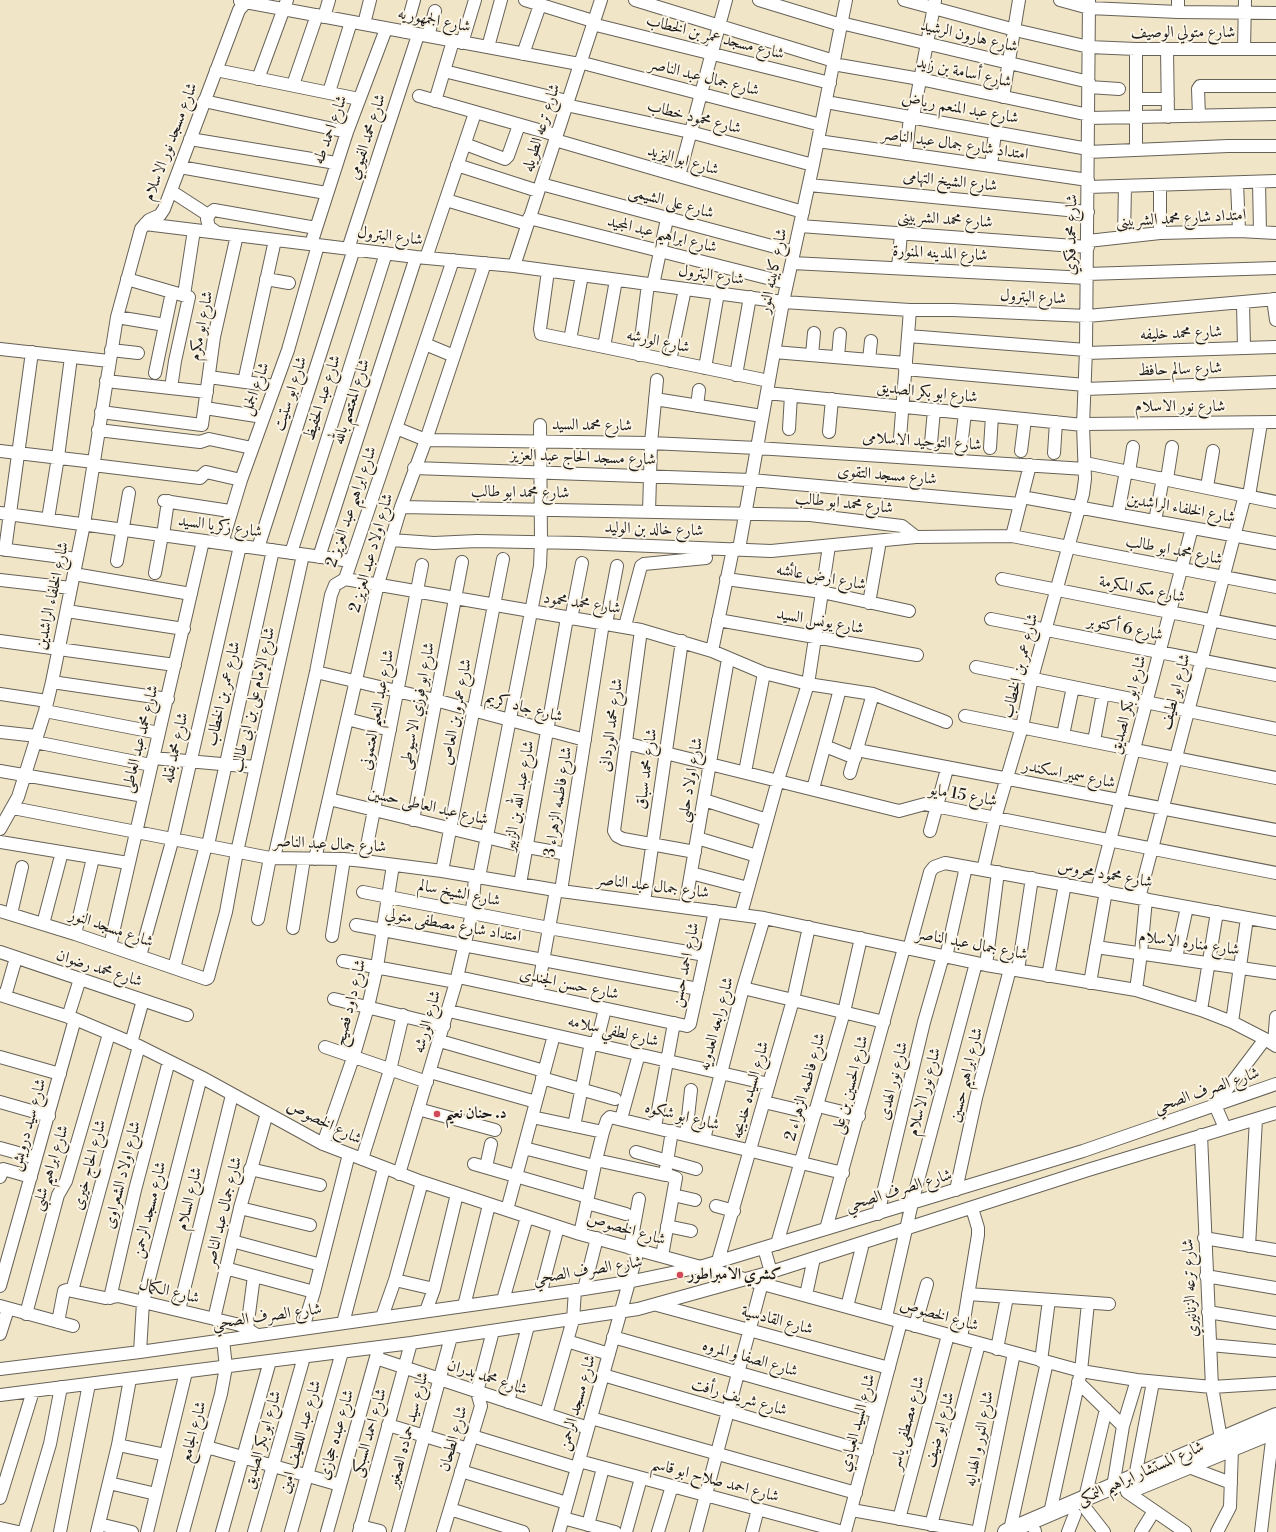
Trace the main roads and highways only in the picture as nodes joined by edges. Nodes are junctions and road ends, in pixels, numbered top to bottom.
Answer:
1 (1276, 1416) edge
2 (1274, 1431) edge
3 (1227, 1443) junction
4 (1184, 1461) junction
5 (1120, 1489) junction
6 (1082, 1507) junction
7 (1008, 1531) edge
8 (1034, 1532) edge

1 - 3 main road, شارع المستشار ابراهيم النمكى
2 - 3 main road, شارع المستشار ابراهيم النمكى
3 - 4 main road, شارع المستشار ابراهيم النمكى
4 - 5 main road, شارع المستشار ابراهيم النمكى
4 - 5 main road, شارع المستشار ابراهيم النمكى
5 - 6 main road, شارع المستشار ابراهيم النمكى
6 - 7 main road, شارع المستشار ابراهيم النمكى
6 - 8 main road, شارع المستشار ابراهيم النمكى

